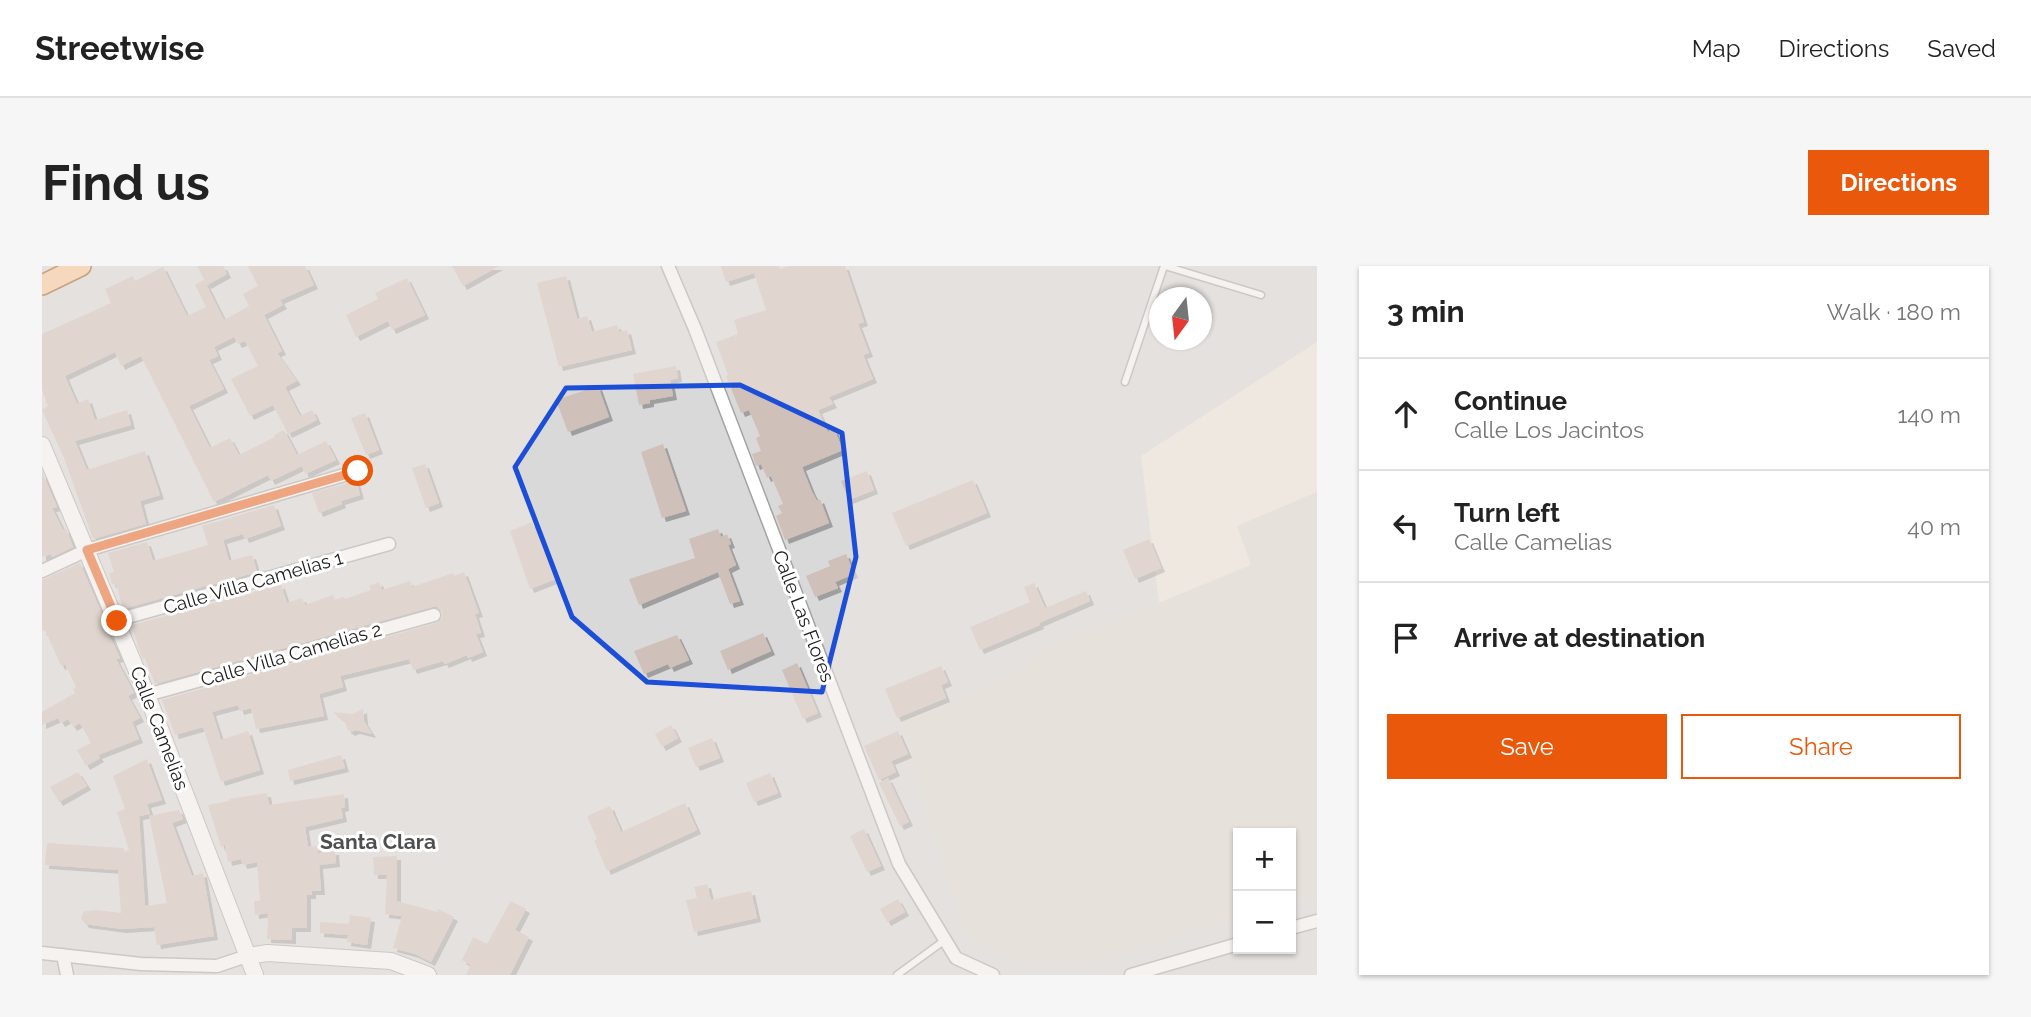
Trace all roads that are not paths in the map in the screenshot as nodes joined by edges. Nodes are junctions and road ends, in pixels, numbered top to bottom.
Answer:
1 (80, 266) edge
2 (668, 266) edge
3 (1165, 266) edge
4 (42, 285) edge
5 (1261, 295) dead end
6 (1125, 382) dead end
7 (42, 445) edge
8 (358, 471) dead end
9 (389, 544) dead end
10 (87, 550) junction
11 (42, 571) edge
12 (434, 615) dead end
13 (117, 621) junction
14 (148, 695) junction
15 (1317, 920) edge
16 (1296, 926) edge
17 (945, 940) junction
18 (1233, 946) edge
19 (42, 953) edge
20 (63, 955) junction
21 (247, 956) junction
22 (67, 975) edge
23 (255, 975) edge
24 (428, 975) edge
25 (897, 975) edge
26 (992, 975) edge
27 (1137, 975) edge

1 - 4 main road
2 - 17 street, Calle Las Flores
3 - 5 lane
3 - 6 lane
7 - 10 street, Calle Camelias
8 - 10 street
9 - 13 street, Calle Villa Camelias 1
10 - 11 street
10 - 13 street, Calle Camelias
12 - 14 street, Calle Villa Camelias 2
13 - 14 street, Calle Camelias
14 - 21 street, Calle Camelias
15 - 16 street
17 - 25 lane
17 - 26 street, Calle Las Flores
18 - 27 street
19 - 20 street
20 - 21 street
20 - 22 street
21 - 23 street, Calle Camelias
21 - 24 street

